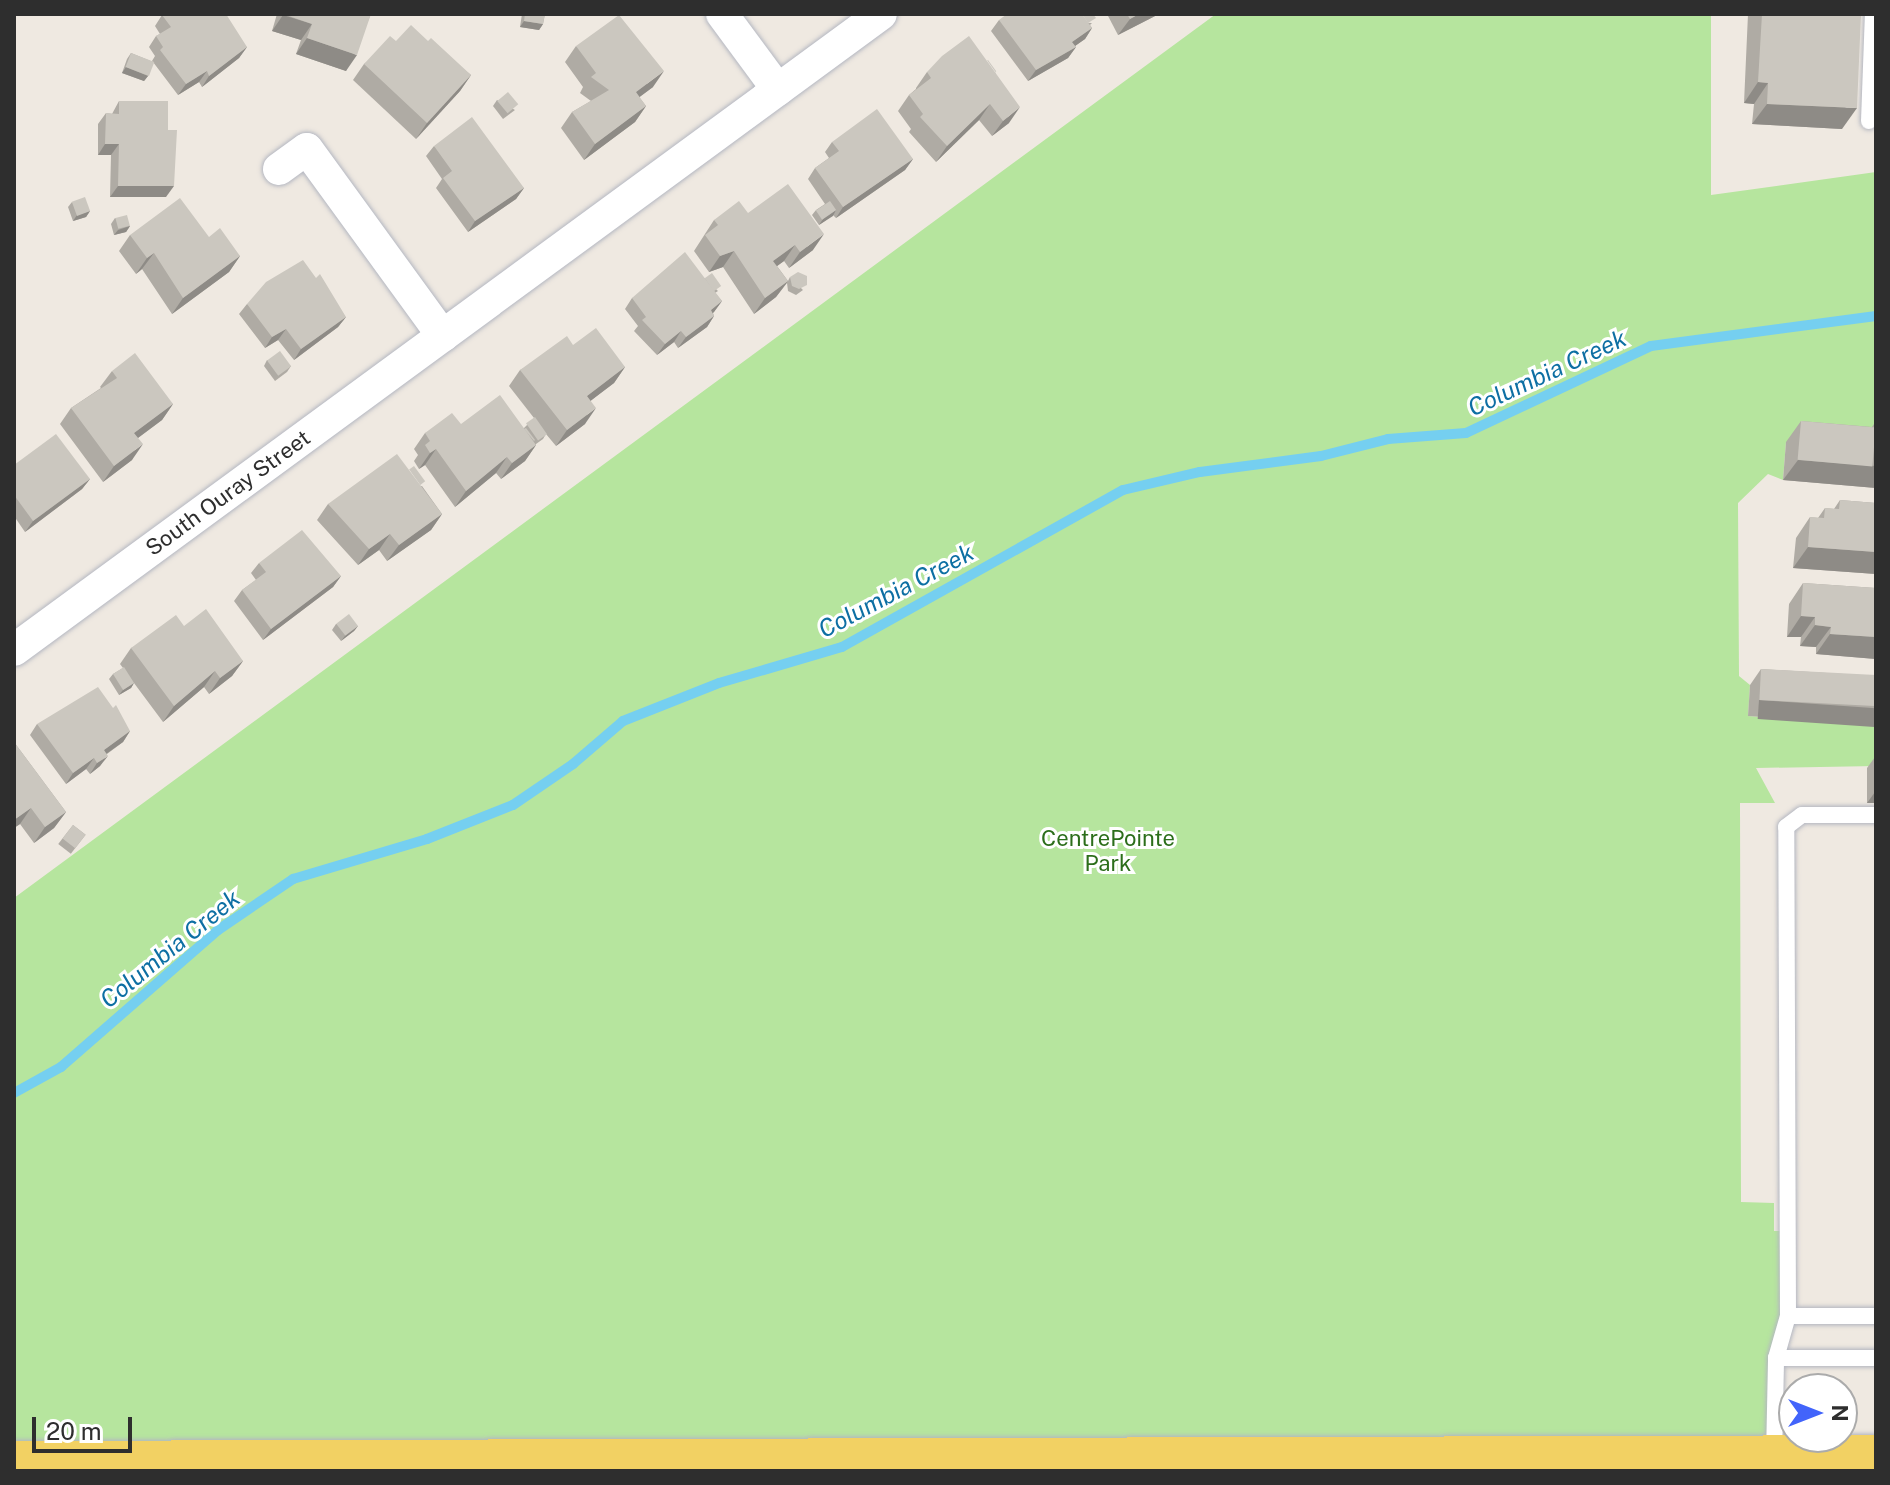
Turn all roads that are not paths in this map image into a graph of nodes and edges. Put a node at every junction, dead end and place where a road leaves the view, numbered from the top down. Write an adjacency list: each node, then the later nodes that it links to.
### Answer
1 (722, 14): 4 (street)
2 (881, 14): 4 (street, South Ouray Street)
3 (1873, 14): 5 (lane)
4 (778, 90): 7 (street, South Ouray Street)
5 (1869, 121)
6 (279, 169): 7 (street)
7 (443, 336): 8 (street, South Ouray Street)
8 (14, 650)
9 (1876, 815): 10 (lane)
10 (1788, 1316): 11 (lane); 12 (lane)
11 (1876, 1316)
12 (1776, 1358): 13 (lane); 15 (lane)
13 (1876, 1358)
14 (1876, 1457): 15 (main road)
15 (1797, 1462): 17 (main road)
16 (14, 1463): 17 (main road)
17 (963, 1466)

